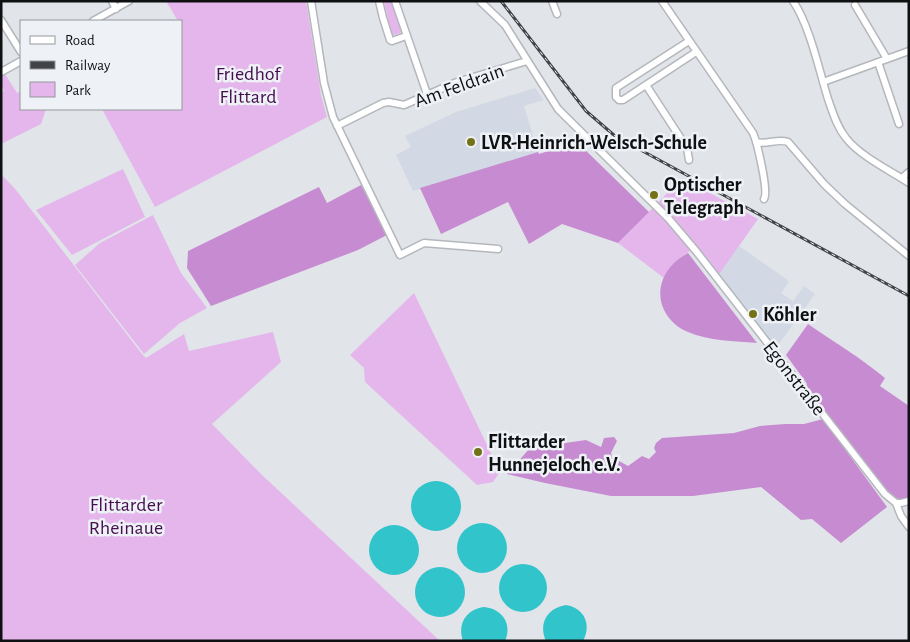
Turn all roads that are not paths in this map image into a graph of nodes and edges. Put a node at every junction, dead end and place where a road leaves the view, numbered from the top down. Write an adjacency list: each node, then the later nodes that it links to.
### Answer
1 (112, 1): 11 (street)
2 (129, 1): 11 (street)
3 (311, 1): 29 (street)
4 (379, 1): 15 (street)
5 (395, 1): 15 (street)
6 (480, 1): 21 (street, Egonstraße)
7 (552, 1): 12 (street)
8 (662, 1): 16 (street)
9 (793, 1): 25 (street)
10 (856, 5): 20 (street)
11 (116, 8): 14 (street)
12 (557, 14)
13 (1, 20): 17 (street)
14 (95, 20)
15 (406, 36): 27 (street)
16 (689, 41): 19 (street); 26 (street)
17 (20, 50)
18 (909, 51): 20 (street)
19 (696, 52): 26 (street); 30 (street)
20 (887, 59): 23 (street)
21 (527, 61): 27 (street, Am Feldrain); 39 (street, Egonstraße)
22 (20, 62): 24 (street)
23 (878, 62): 25 (street); 28 (street)
24 (1, 72)
25 (823, 82): 33 (street)
26 (646, 85): 31 (street)
27 (427, 94): 29 (street, Am Feldrain)
28 (899, 124)
29 (337, 126): 36 (street)
30 (756, 142): 35 (street); 37 (street)
31 (689, 160)
32 (909, 172): 33 (street)
33 (902, 178): 34 (street)
34 (909, 183)
35 (764, 199)
36 (498, 250)
37 (909, 256)
38 (909, 501): 39 (street)
39 (896, 503): 40 (street, Egonstraße)
40 (909, 527)

